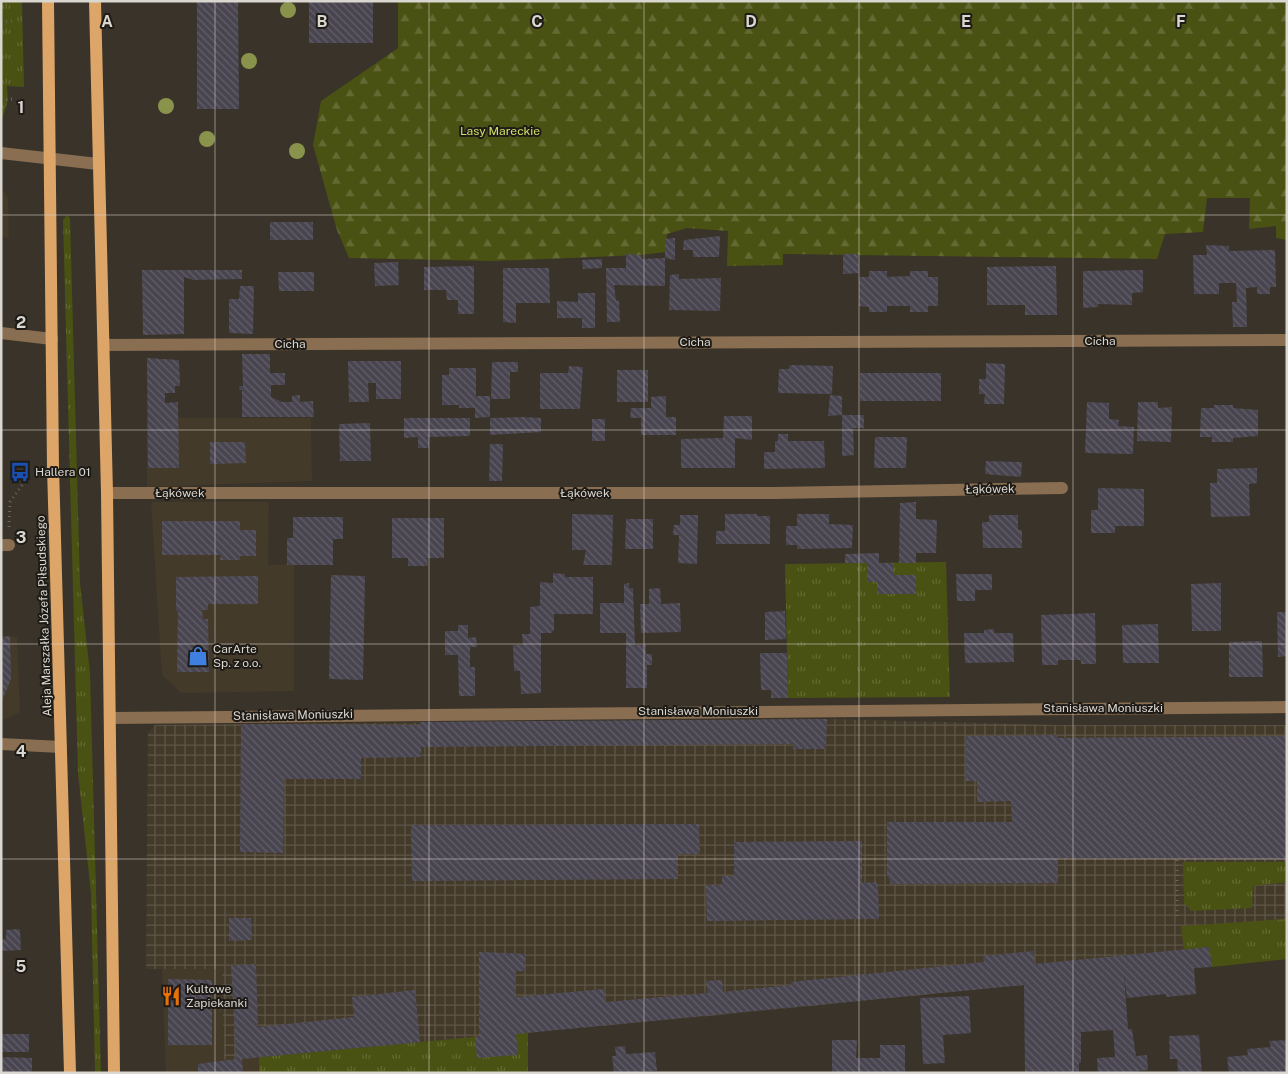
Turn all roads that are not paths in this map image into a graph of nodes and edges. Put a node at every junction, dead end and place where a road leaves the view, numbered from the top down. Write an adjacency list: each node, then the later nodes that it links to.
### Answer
1 (48, 1): 4 (main road, Aleja Marszałka Józefa Piłsudskiego)
2 (94, 1): 5 (main road)
3 (1, 153): 4 (street)
4 (50, 159): 5 (street); 7 (main road, Aleja Marszałka Józefa Piłsudskiego)
5 (98, 164): 9 (main road)
6 (1, 333): 7 (street)
7 (52, 339): 15 (main road, Aleja Marszałka Józefa Piłsudskiego)
8 (1287, 340): 9 (street, Cicha)
9 (104, 345): 11 (main road)
10 (1062, 488): 11 (street, Łąkówek)
11 (107, 493): 13 (main road)
12 (1287, 707): 13 (street, Stanisława Moniuszki)
13 (110, 718): 17 (main road)
14 (1, 744): 15 (street)
15 (61, 747): 16 (main road, Aleja Marszałka Józefa Piłsudskiego)
16 (70, 1073)
17 (114, 1073)

